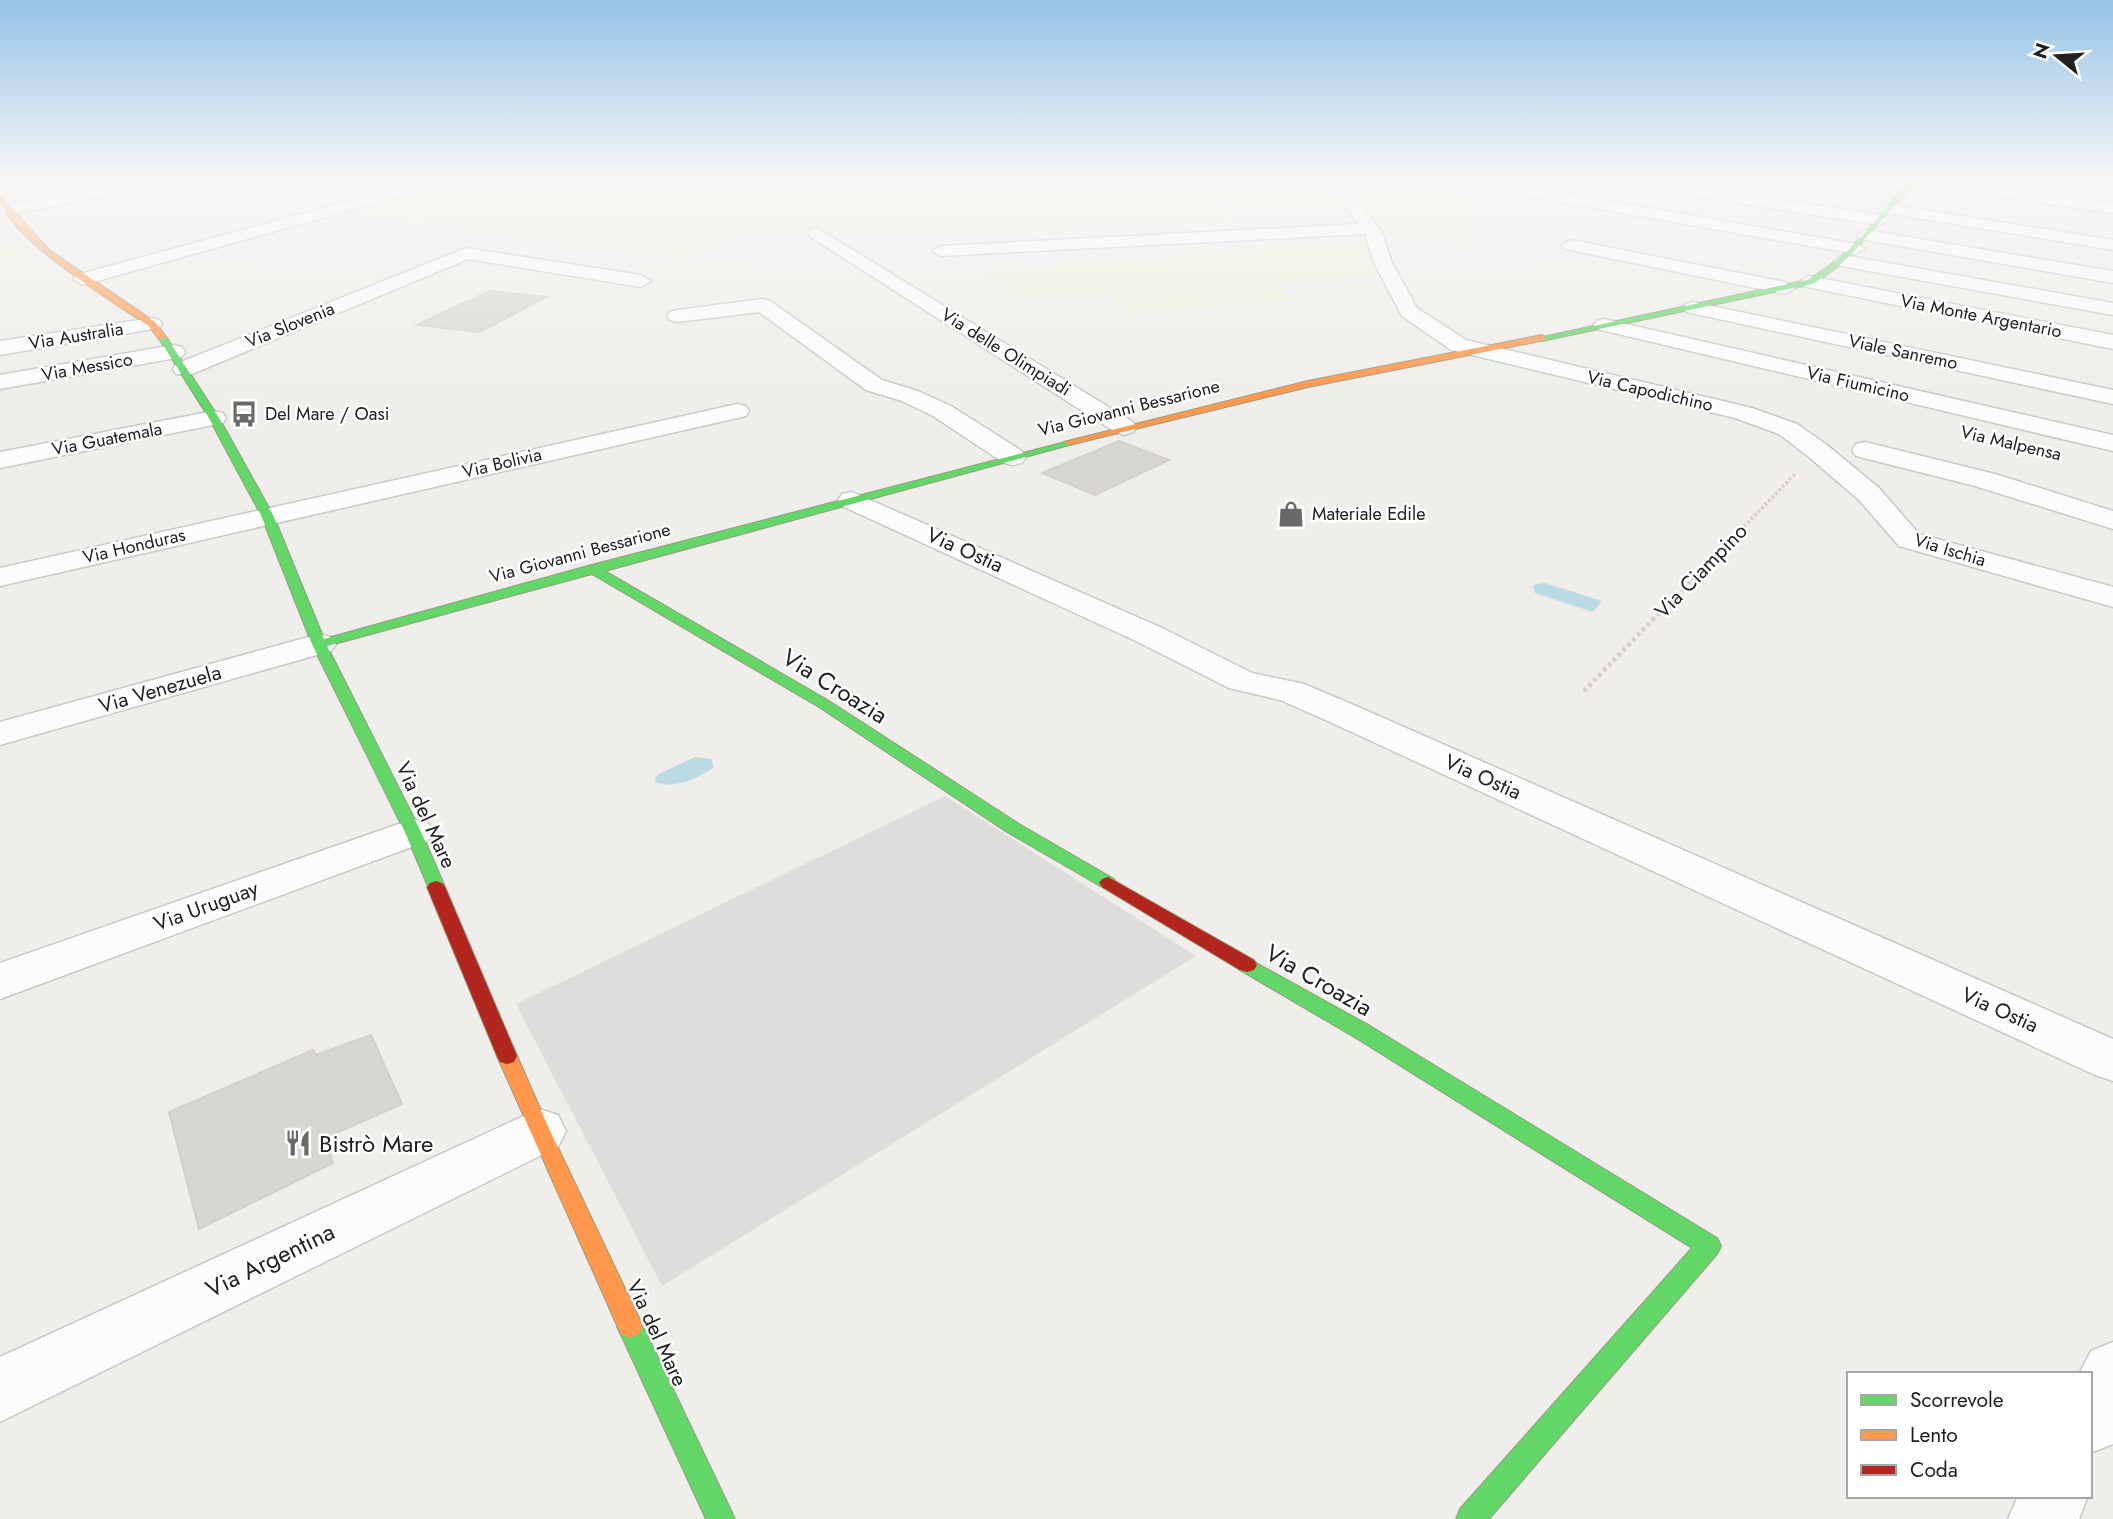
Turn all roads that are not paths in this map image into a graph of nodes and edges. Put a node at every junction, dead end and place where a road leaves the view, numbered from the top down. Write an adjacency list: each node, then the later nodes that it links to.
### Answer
1 (46, 252): 12 (street, Via del Mare)
2 (181, 252): 12 (street)
3 (847, 252): 30 (street, Via delle Olimpiadi)
4 (1379, 252): 23 (street, Via Capodichino)
5 (1605, 252): 15 (street)
6 (1849, 252): 14 (street, Via Giovanni Bessarione)
7 (1928, 252): 17 (street)
8 (1973, 252): 11 (street)
9 (2008, 252): 10 (street)
10 (2113, 266)
11 (2113, 277)
12 (83, 279): 19 (street, Via del Mare)
13 (641, 281): 24 (street, Via Slovenia)
14 (1809, 282): 15 (street, Via Giovanni Bessarione); 21 (street, Via Monte Argentario)
15 (1785, 288): 16 (street, Via Giovanni Bessarione)
16 (1693, 308): 20 (street, Via Giovanni Bessarione); 26 (street, Viale Sanremo)
17 (2113, 309)
18 (677, 316): 35 (street)
19 (152, 324): 22 (street, Via Australia); 24 (street, Via del Mare)
20 (1604, 325): 23 (street, Via Giovanni Bessarione); 32 (street, Via Fiumicino)
21 (2113, 342)
22 (0, 348)
23 (1474, 350): 30 (street, Via Giovanni Bessarione); 31 (street, Via Capodichino)
24 (179, 360): 25 (street, Via Messico); 28 (street, Via del Mare)
25 (0, 382)
26 (2113, 397)
27 (737, 411): 40 (street, Via Bolivia)
28 (214, 418): 36 (street, Via Guatemala); 40 (street, Via del Mare)
29 (1910, 419): 37 (street, Via Malpensa)
30 (1124, 427): 35 (street, Via Giovanni Bessarione)
31 (1788, 429): 33 (street); 34 (street, Via Capodichino)
32 (2113, 443)
33 (1866, 450): 34 (street); 39 (street)
34 (1818, 451): 43 (street, Via Ischia)
35 (1013, 457): 38 (street, Via Giovanni Bessarione)
36 (0, 460)
37 (2113, 467)
38 (852, 500): 41 (street, Via Giovanni Bessarione); 48 (street, Via Ostia)
39 (2109, 510)
40 (267, 515): 42 (street, Via Honduras); 44 (street, Via del Mare)
41 (592, 569): 44 (street, Via Giovanni Bessarione); 55 (street, Via Croazia)
42 (0, 577)
43 (2113, 597)
44 (319, 644): 45 (street, Via Venezuela); 46 (street, Via del Mare)
45 (0, 734)
46 (413, 832): 47 (street, Via Uruguay); 49 (street, Via del Mare)
47 (0, 981)
48 (2113, 1061)
49 (539, 1131): 51 (street, Via Argentina); 54 (street, Via del Mare)
50 (2113, 1373): 52 (street)
51 (0, 1390)
52 (2092, 1417)
53 (2053, 1498): 56 (street)
54 (722, 1519)
55 (1470, 1519)
56 (2043, 1519)

